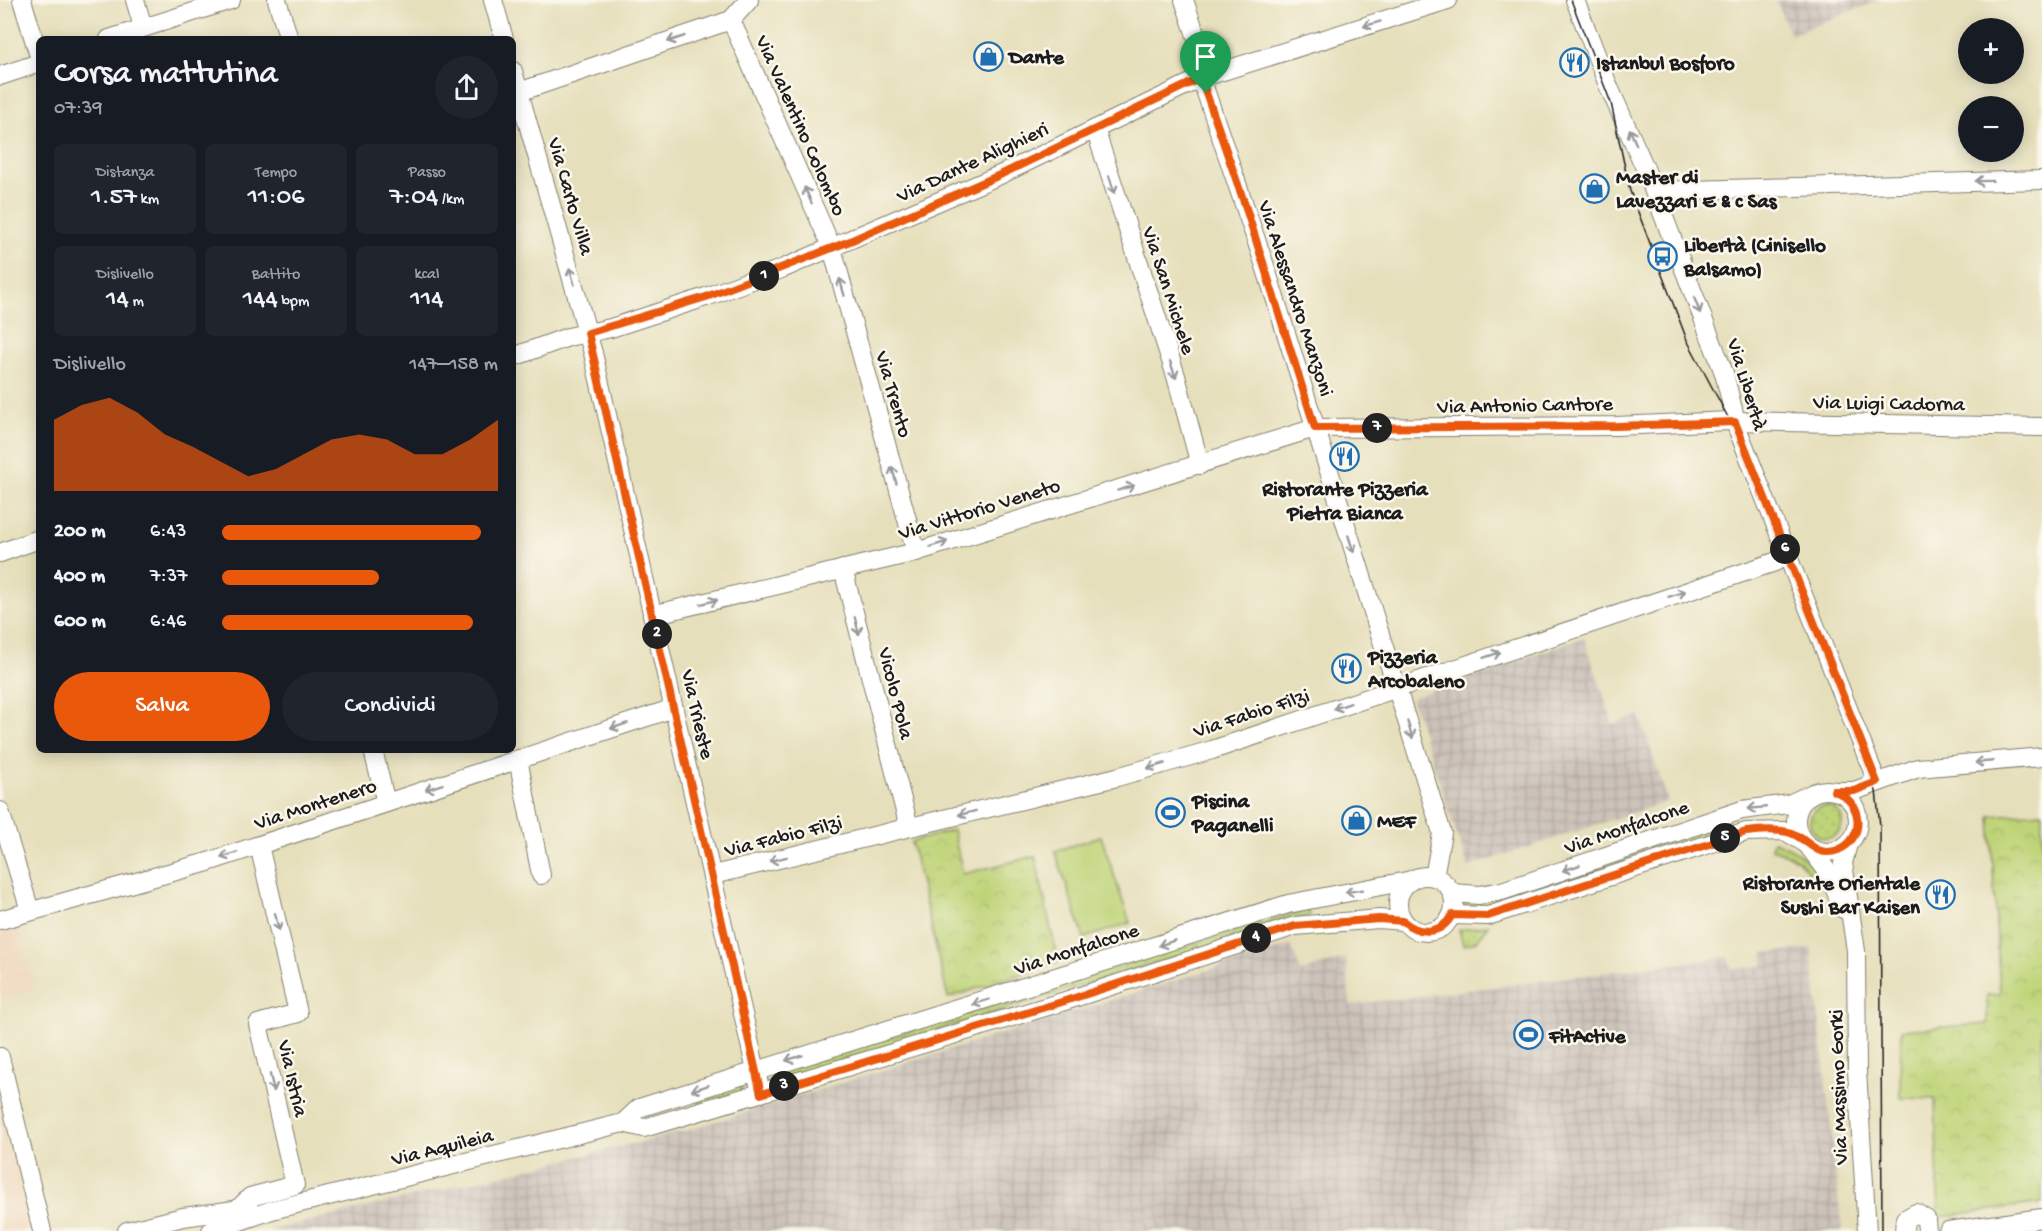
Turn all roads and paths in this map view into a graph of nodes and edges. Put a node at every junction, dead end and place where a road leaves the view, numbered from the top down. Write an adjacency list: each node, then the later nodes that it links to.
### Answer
1 (22, 0): 15 (street)
2 (135, 0): 11 (street)
3 (231, 0): 11 (street)
4 (277, 0): 13 (street)
5 (493, 0): 14 (street)
6 (749, 0): 10 (street)
7 (1184, 0): 18 (street, Via Alessandro Manzoni)
8 (1448, 0): 18 (street, Via Dante Alighieri, one-way to 18)
9 (1575, 0): 22 (street, Via Libertà, one-way to 9)
10 (731, 20): 19 (street, one-way to 19); 23 (street, Via Valentino Colombo, one-way to 10)
11 (143, 27): 12 (street)
12 (118, 36)
13 (288, 36)
14 (503, 36)
15 (36, 46)
16 (36, 64): 17 (street)
17 (0, 76)
18 (1201, 78): 20 (street, Via Dante Alighieri); 28 (street, Via Alessandro Manzoni)
19 (516, 93): 24 (street, Via Carlo Villa, one-way to 19)
20 (1095, 129): 23 (street, Via Dante Alighieri); 29 (street, Via San Michele, one-way to 29)
21 (2042, 180): 22 (street, one-way to 22)
22 (1655, 191): 26 (street, Via Libertà, one-way to 26)
23 (831, 248): 24 (street, Via Dante Alighieri); 32 (street, Via Trento, one-way to 23)
24 (588, 333): 25 (street, Via Dante Alighieri); 35 (street, Via Trieste)
25 (516, 356)
26 (1735, 422): 27 (street, Via Luigi Cadorna); 28 (street, Via Antonio Cantore); 31 (street, Via Libertà)
27 (2042, 427)
28 (1315, 428): 29 (street, Via Vittorio Veneto); 36 (street, Via Alessandro Manzoni, one-way to 36)
29 (1200, 465): 32 (street, Via Vittorio Veneto, one-way to 29)
30 (36, 540): 33 (street)
31 (1784, 547): 36 (street, Via Fabio Filzi, one-way to 31); 41 (street, Via Libertà)
32 (916, 552): 34 (street, Via Vittorio Veneto)
33 (0, 553)
34 (843, 569): 35 (street, Via Vittorio Veneto, one-way to 34); 46 (street, Vicolo Pola, one-way to 46)
35 (652, 615): 37 (street, Via Trieste)
36 (1397, 687): 46 (street, Via Fabio Filzi, one-way to 46); 52 (street, Via Alessandro Manzoni, one-way to 52)
37 (674, 708): 40 (street, Via Montenero, one-way to 40); 51 (street, Via Trieste)
38 (375, 753): 44 (street)
39 (2042, 757): 41 (street, one-way to 41)
40 (518, 759): 44 (street, Via Montenero, one-way to 44); 50 (street)
41 (1877, 782): 42 (street)
42 (1834, 791): 43 (street); 47 (street)
43 (1813, 794): 49 (street); 54 (street, Via Monfalcone, one-way to 54)
44 (386, 803): 48 (street, Via Montenero)
45 (0, 811): 55 (street)
46 (909, 827): 51 (street, Via Fabio Filzi, one-way to 51)
47 (1848, 844): 49 (street); 59 (street, Via Massimo Gorki)
48 (259, 845): 55 (street, Via Montenero, one-way to 55); 64 (street, Via Istria, one-way to 64)
49 (1807, 845): 56 (street, Via Monfalcone); 59 (street, Via Massimo Gorki)
50 (542, 875)
51 (713, 875): 61 (street, Via Trieste)
52 (1434, 877): 53 (street); 54 (street)
53 (1412, 880): 58 (street); 61 (street, Via Monfalcone, one-way to 61)
54 (1452, 893): 56 (street)
55 (30, 911): 57 (street, Via Montenero)
56 (1452, 915): 58 (street)
57 (0, 920)
58 (1403, 921): 62 (street)
59 (1855, 942): 70 (street, Via Massimo Gorki)
60 (0, 1057): 67 (street)
61 (755, 1070): 62 (street, Via Trieste); 63 (street, Via Aquileia, one-way to 63)
62 (761, 1094): 63 (street, Via Aquileia)
63 (623, 1123): 65 (street, Via Aquileia)
64 (239, 1208): 65 (street, Via Aquileia); 68 (street, Via Aquileia)
65 (272, 1210): 69 (street, Via Aquileia)
66 (2042, 1218): 73 (street)
67 (42, 1231)
68 (127, 1231)
69 (211, 1231)
70 (1867, 1231)
71 (1904, 1231): 72 (street)
72 (1927, 1231)
73 (1948, 1231)

